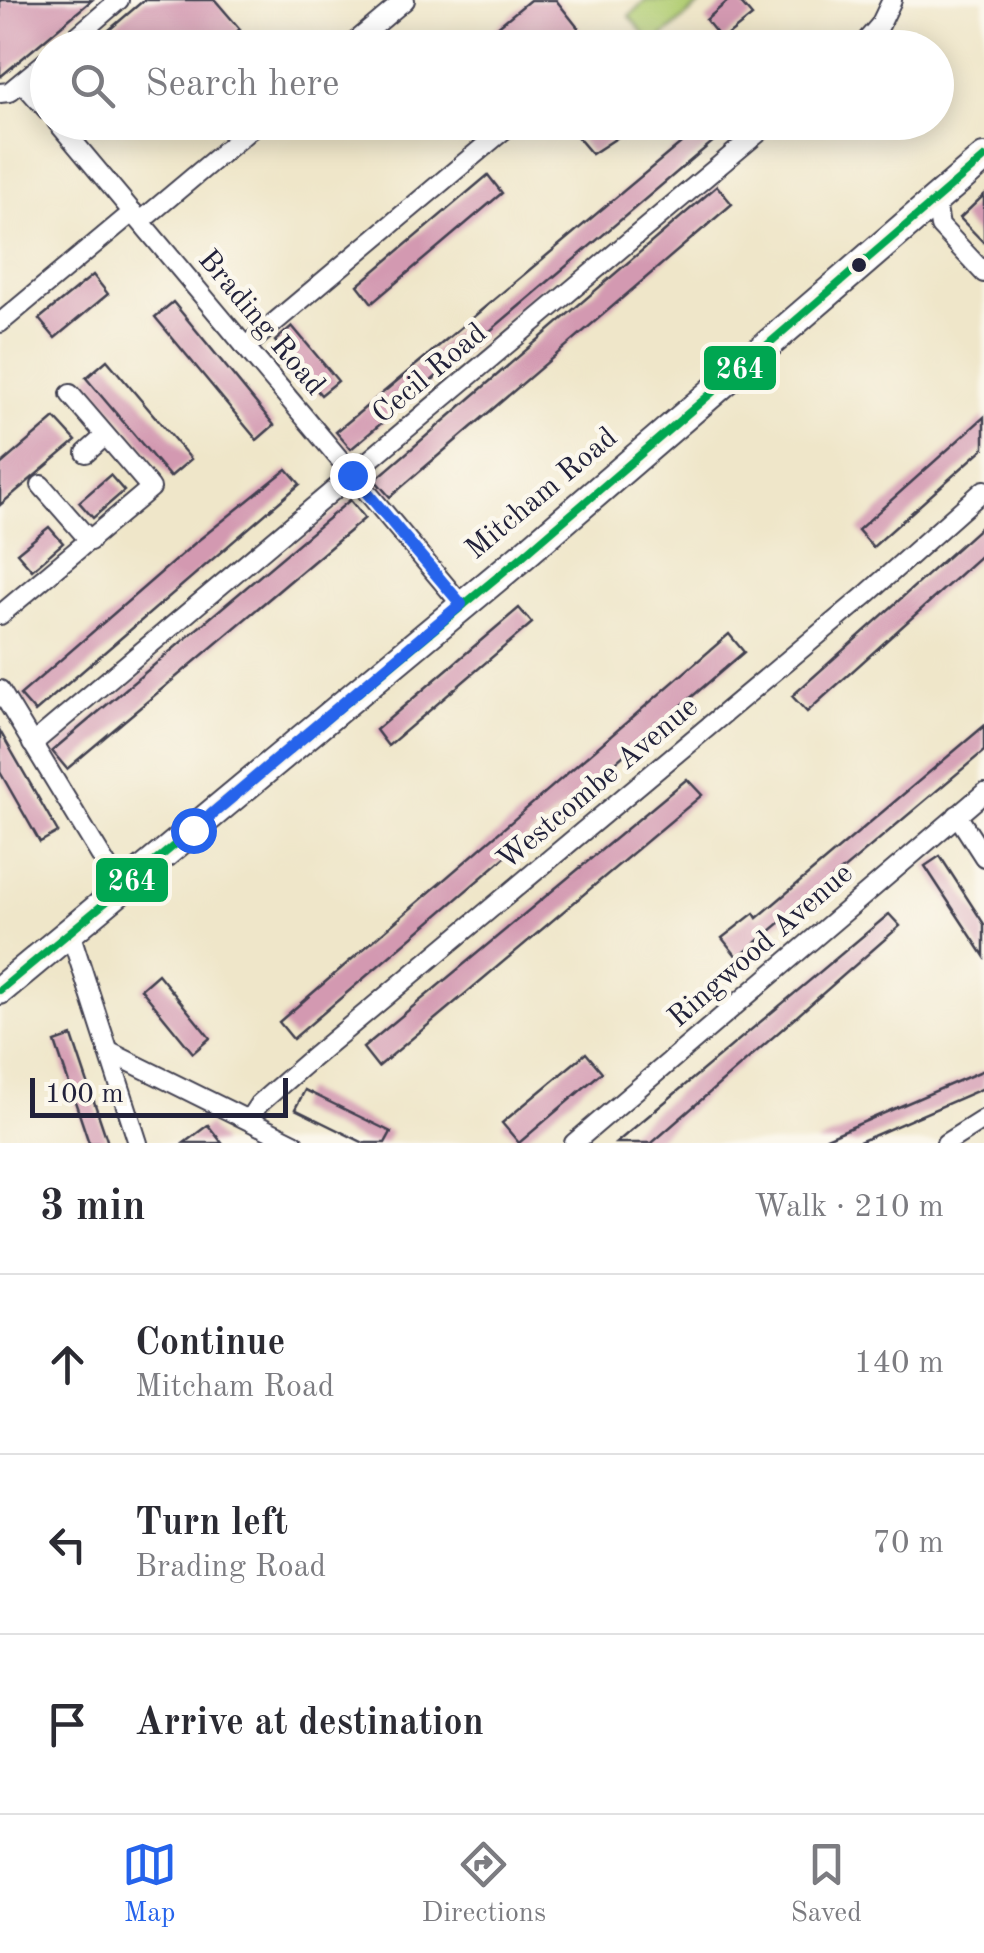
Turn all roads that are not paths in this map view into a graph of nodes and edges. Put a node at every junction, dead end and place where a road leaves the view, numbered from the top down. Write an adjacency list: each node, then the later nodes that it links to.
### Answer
1 (119, 0): 4 (street)
2 (404, 0): 5 (street)
3 (892, 0): 6 (street)
4 (84, 30)
5 (369, 30)
6 (876, 30)
7 (30, 75): 8 (street)
8 (22, 82): 9 (street); 10 (street)
9 (30, 91)
10 (0, 93)
11 (72, 140): 17 (street, Brading Road)
12 (236, 140): 17 (street)
13 (493, 140): 20 (street)
14 (750, 140): 24 (street, Cecil Road)
15 (984, 158): 16 (main road, Mitcham Road)
16 (935, 197): 18 (street); 28 (main road, Mitcham Road)
17 (137, 217): 19 (street); 20 (street, Brading Road)
18 (984, 273)
19 (0, 323)
20 (245, 347): 24 (street, Brading Road)
21 (70, 394): 22 (street)
22 (105, 436): 23 (street); 27 (street)
23 (86, 453)
24 (352, 475): 28 (street, Brading Road); 31 (street, Cecil Road)
25 (41, 485): 27 (street)
26 (984, 490): 39 (street, Westcombe Avenue)
27 (90, 541): 29 (street)
28 (461, 604): 35 (main road, Mitcham Road)
29 (0, 615)
30 (0, 690): 31 (street)
31 (32, 744): 35 (street)
32 (984, 793): 33 (street, Ringwood Avenue)
33 (956, 815): 34 (street); 43 (street, Ringwood Avenue)
34 (984, 857)
35 (121, 889): 36 (main road, Mitcham Road)
36 (70, 932): 37 (main road, Mitcham Road); 38 (street)
37 (0, 990)
38 (108, 1051): 39 (street); 41 (street)
39 (249, 1119): 42 (street)
40 (984, 1120): 44 (street)
41 (138, 1143)
42 (294, 1143)
43 (574, 1143)
44 (946, 1143)

